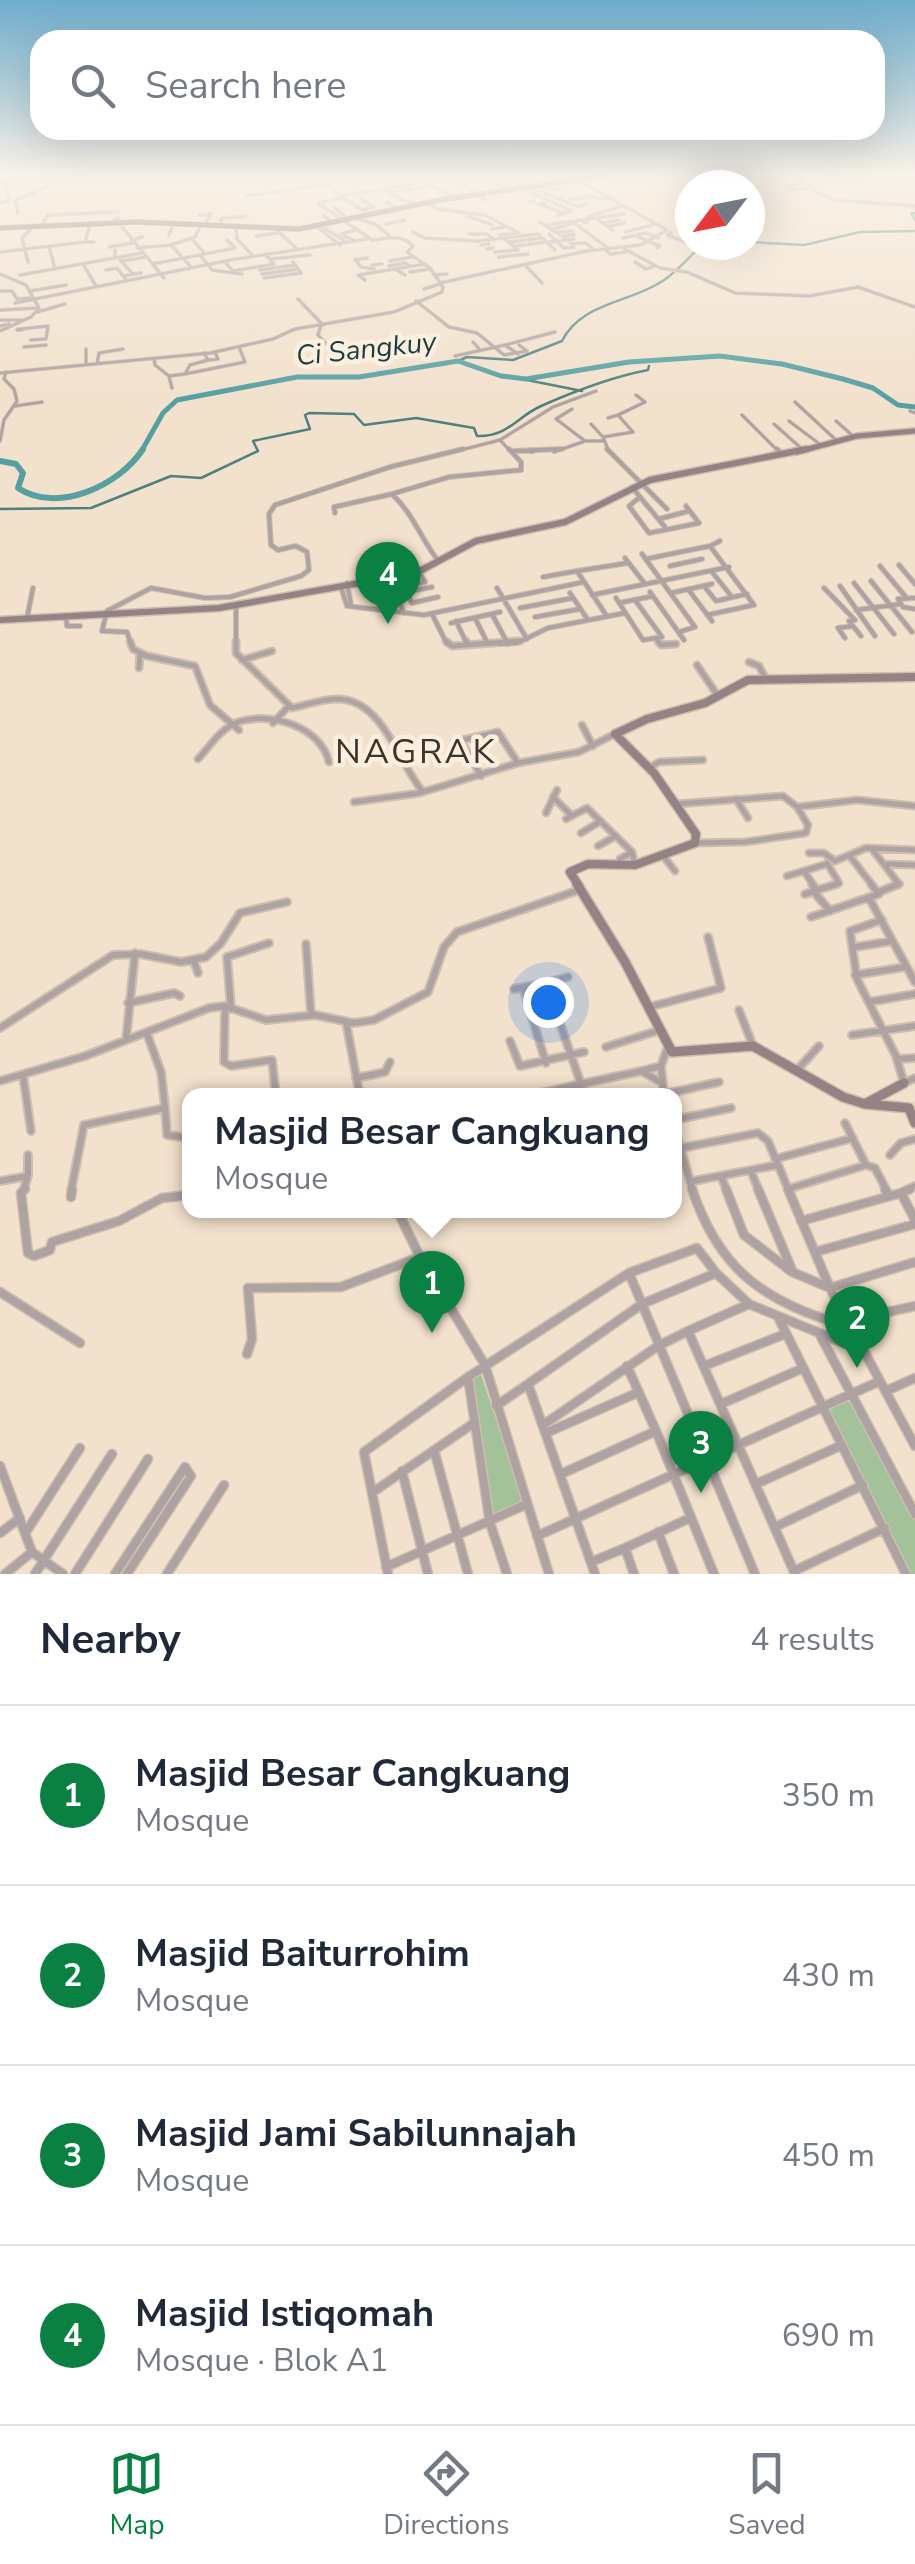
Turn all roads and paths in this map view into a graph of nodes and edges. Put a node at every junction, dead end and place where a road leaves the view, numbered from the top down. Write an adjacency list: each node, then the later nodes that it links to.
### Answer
1 (25, 249): 44 (street)
2 (49, 249): 58 (street)
3 (64, 249): 22 (street)
4 (139, 249): 28 (street)
5 (174, 249): 35 (street)
6 (199, 249): 24 (street)
7 (227, 249): 24 (street)
8 (246, 249): 29 (street)
9 (289, 249): 25 (street)
10 (410, 249): 32 (street)
11 (493, 249): 31 (street)
12 (505, 249): 31 (street)
13 (518, 249): 31 (street)
14 (554, 249): 33 (street)
15 (602, 249): 19 (street)
16 (609, 249): 21 (street)
17 (627, 249): 20 (street)
18 (115, 250): 47 (street)
19 (594, 250): 33 (street)
20 (631, 251): 21 (street); 34 (street)
21 (616, 253): 37 (street)
22 (64, 254)
23 (94, 254): 46 (street)
24 (202, 254): 35 (street); 49 (street)
25 (265, 254): 29 (street); 38 (street)
26 (528, 254): 31 (street)
27 (310, 255): 30 (street)
28 (146, 256): 47 (street); 47 (street); 48 (street)
29 (253, 256): 39 (street)
30 (298, 256): 41 (street); 53 (street)
31 (512, 256)
32 (416, 257): 42 (street); 52 (street)
33 (564, 257): 54 (street)
34 (642, 257): 40 (street); 43 (street)
35 (183, 258): 48 (street); 57 (street)
36 (366, 258): 56 (street)
37 (604, 258)
38 (270, 259): 41 (street); 50 (street)
39 (223, 260): 49 (street); 64 (street)
40 (648, 260): 55 (street); 55 (street)
41 (285, 261): 50 (street); 53 (street)
42 (390, 261)
43 (626, 261)
44 (28, 262)
45 (81, 262): 46 (street); 58 (street); 80 (street)
46 (96, 262): 47 (street); 47 (street)
47 (116, 263): 66 (street); 71 (street)
48 (153, 264): 72 (street)
49 (207, 264): 57 (street); 67 (street)
50 (274, 264): 64 (street)
51 (382, 264): 56 (street)
52 (426, 264): 60 (street); 62 (street)
53 (295, 265): 64 (street); 64 (street)
54 (526, 266): 77 (street); 79 (street)
55 (656, 266): 90 (street)
56 (373, 267): 61 (street); 62 (street)
57 (192, 268): 72 (street)
58 (54, 269): 69 (street)
59 (395, 269): 62 (street); 62 (street); 74 (street)
60 (430, 269): 62 (street); 70 (street)
61 (356, 271)
62 (408, 271)
63 (140, 272): 66 (street)
64 (262, 273)
65 (0, 274): 73 (street)
66 (133, 274): 71 (street)
67 (242, 274)
68 (448, 274): 70 (street)
69 (20, 275)
70 (434, 275): 79 (street)
71 (123, 276): 75 (street)
72 (163, 276): 75 (street)
73 (14, 280): 76 (street); 82 (street)
74 (366, 280)
75 (128, 282): 80 (street)
76 (0, 283)
77 (542, 283)
78 (66, 284): 82 (street)
79 (440, 284): 81 (street); 87 (street)
80 (96, 286): 85 (street)
81 (424, 289)
82 (29, 290): 84 (street); 85 (street)
83 (0, 291): 84 (street)
84 (12, 291): 85 (street)
85 (34, 299): 88 (street); 92 (street)
86 (298, 300): 95 (street)
87 (416, 301): 95 (street); 107 (street)
88 (15, 303)
89 (66, 304): 92 (street)
90 (915, 308)
91 (0, 310): 92 (street)
92 (38, 310): 93 (street)
93 (26, 320): 94 (street); 96 (street)
94 (0, 325): 96 (street)
95 (322, 326): 105 (street); 116 (street)
96 (16, 328): 97 (street)
97 (33, 328): 104 (street); 104 (street)
98 (556, 332): 100 (street)
99 (473, 342): 108 (street)
100 (505, 344): 107 (street); 112 (street)
101 (17, 345): 104 (street)
102 (46, 345): 104 (street)
103 (519, 345): 112 (street)
104 (27, 346)
105 (240, 347): 109 (street); 122 (street)
106 (86, 348): 119 (street)
107 (493, 348): 108 (street); 112 (street)
108 (480, 350): 113 (street)
109 (215, 352): 110 (street); 115 (street)
110 (204, 353): 111 (street); 115 (street)
111 (192, 354): 114 (street); 118 (street)
112 (518, 354)
113 (455, 356)
114 (154, 358): 117 (street); 126 (street)
115 (208, 360): 118 (street)
116 (368, 360)
117 (117, 362): 120 (street); 120 (street)
118 (195, 363): 122 (street); 124 (street)
119 (86, 364): 120 (street); 121 (street)
120 (97, 364)
121 (78, 366): 123 (street); 125 (street)
122 (203, 371): 124 (street)
123 (3, 372): 132 (street)
124 (186, 374): 126 (street)
125 (78, 375)
126 (168, 376): 127 (street)
127 (172, 388)
128 (596, 390): 146 (street)
129 (636, 394): 134 (street)
130 (42, 402): 132 (street)
131 (795, 402): 147 (street)
132 (16, 406): 148 (street)
133 (572, 410): 149 (street)
134 (618, 415): 136 (street); 145 (street)
135 (742, 415): 153 (street)
136 (608, 418)
137 (836, 420): 143 (street)
138 (789, 421): 142 (street)
139 (592, 424): 145 (street)
140 (774, 424): 144 (street)
141 (915, 431): 143 (street)
142 (805, 434): 144 (street); 150 (street)
143 (853, 436): 147 (street)
144 (787, 437): 151 (street)
145 (602, 439): 149 (street); 154 (street)
146 (500, 440): 152 (street); 185 (street)
147 (836, 440): 150 (street)
148 (0, 441)
149 (586, 441): 152 (street)
150 (821, 445): 151 (street)
151 (805, 450): 153 (street)
152 (513, 452): 155 (street)
153 (784, 456): 154 (street)
154 (636, 485): 156 (street); 157 (street); 165 (street)
155 (392, 494): 158 (street); 165 (street)
156 (640, 497): 159 (street); 160 (street)
157 (666, 509)
158 (335, 513)
159 (658, 519): 160 (street); 160 (street)
160 (665, 529)
161 (720, 540): 162 (street)
162 (710, 546): 163 (street); 168 (street)
163 (693, 550): 164 (street); 164 (street)
164 (662, 556): 173 (street)
165 (439, 562): 170 (street)
166 (899, 565): 180 (street)
167 (880, 566): 196 (street)
168 (729, 567): 169 (street); 194 (street)
169 (711, 571): 173 (street); 198 (street)
170 (419, 572): 177 (street); 193 (street)
171 (577, 572): 172 (street); 175 (street); 178 (street)
172 (543, 577)
173 (662, 581): 178 (street); 192 (street)
174 (871, 581): 205 (street)
175 (584, 582): 195 (street); 200 (street)
176 (854, 583): 210 (street)
177 (344, 584): 199 (street); 211 (street)
178 (644, 584): 195 (street)
179 (712, 584): 181 (street)
180 (915, 584)
181 (704, 586): 188 (street); 198 (street)
182 (840, 586): 212 (street)
183 (432, 587): 189 (street)
184 (33, 588): 224 (street)
185 (272, 588): 199 (street); 221 (street)
186 (497, 588): 200 (street)
187 (824, 588): 214 (street)
188 (688, 589): 192 (street); 220 (street)
189 (414, 590): 190 (street); 203 (street)
190 (406, 592): 193 (street); 203 (street)
191 (374, 593): 211 (street)
192 (670, 593): 233 (street)
193 (395, 594): 215 (street)
194 (747, 594): 198 (street); 220 (street)
195 (592, 595): 222 (street)
196 (905, 596): 201 (street); 204 (street)
197 (438, 597): 203 (street)
198 (732, 597)
199 (276, 598): 206 (street)
200 (503, 598): 217 (street); 240 (street)
201 (915, 598)
202 (635, 600): 219 (street); 233 (street); 238 (street)
203 (419, 601)
204 (900, 604): 205 (street); 213 (street)
205 (890, 605): 210 (street); 234 (street)
206 (236, 606): 221 (street); 248 (street)
207 (529, 606): 208 (street); 209 (street); 226 (street)
208 (520, 608)
209 (580, 608): 226 (street); 228 (street)
210 (873, 608): 212 (street); 235 (street)
211 (382, 610): 215 (street)
212 (856, 610): 214 (street); 237 (street)
213 (915, 610)
214 (848, 611): 231 (street)
215 (404, 612): 217 (street)
216 (500, 612): 218 (street)
217 (432, 613): 245 (street)
218 (492, 614): 225 (street); 243 (street)
219 (625, 614): 222 (street); 238 (street)
220 (707, 615): 229 (street)
221 (106, 616): 223 (street); 247 (street)
222 (606, 616): 228 (street)
223 (66, 617): 224 (street); 230 (street)
224 (28, 618): 227 (street)
225 (474, 618): 242 (street); 245 (street)
226 (535, 618): 232 (street)
227 (0, 620)
228 (588, 620): 232 (street)
229 (712, 621)
230 (80, 626)
231 (853, 626): 236 (street); 239 (street)
232 (543, 631): 240 (street)
233 (679, 632): 241 (street)
234 (912, 632)
235 (894, 634)
236 (861, 636)
237 (875, 636)
238 (660, 638): 244 (street)
239 (845, 638)
240 (526, 639): 243 (street)
241 (684, 640)
242 (488, 644): 243 (street); 245 (street)
243 (508, 644)
244 (676, 644)
245 (468, 645)
246 (272, 651): 248 (street)
247 (140, 652): 251 (street); 258 (street)
248 (242, 660): 255 (street)
249 (749, 662): 253 (street)
250 (697, 665): 254 (street)
251 (139, 668)
252 (915, 677): 253 (street)
253 (766, 678): 254 (street)
254 (718, 696): 260 (street)
255 (288, 706): 256 (street); 268 (street)
256 (273, 723): 258 (street); 264 (street)
257 (582, 724): 261 (street)
258 (232, 725): 259 (street); 262 (street)
259 (239, 730)
260 (615, 734): 261 (street); 266 (street)
261 (593, 746): 265 (street)
262 (198, 759)
263 (702, 760): 266 (street)
264 (329, 762)
265 (518, 763): 267 (street); 267 (street)
266 (649, 768): 271 (street)
267 (482, 776): 268 (street)
268 (423, 792): 270 (street)
269 (736, 799): 271 (street); 273 (street); 275 (street)
270 (354, 802)
271 (673, 804): 279 (street)
272 (915, 806): 273 (street)
273 (797, 807): 279 (street)
274 (546, 813): 276 (street)
275 (748, 818)
276 (601, 821): 277 (street); 278 (street)
277 (581, 833)
278 (616, 836): 280 (street); 283 (street)
279 (696, 844): 286 (street)
280 (598, 846)
281 (870, 848): 282 (street); 285 (street); 289 (street)
282 (915, 850)
283 (632, 852): 287 (street); 290 (street)
284 (808, 853): 288 (street)
285 (848, 855): 288 (street); 297 (street)
286 (664, 856): 290 (street); 292 (street)
287 (620, 859)
288 (831, 862): 293 (street); 296 (street)
289 (884, 864): 291 (street); 297 (street)
290 (635, 865): 295 (street)
291 (915, 865)
292 (675, 871)
293 (804, 871): 294 (street); 296 (street)
294 (787, 876)
295 (579, 890): 322 (street); 325 (street)
296 (816, 891): 298 (street); 301 (street)
297 (879, 892): 299 (street)
298 (805, 894)
299 (869, 898): 301 (street); 303 (street)
300 (287, 902): 310 (street)
301 (830, 911): 302 (street)
302 (811, 918)
303 (882, 920): 305 (street); 308 (street)
304 (708, 937): 322 (street)
305 (892, 941): 308 (street); 311 (street)
306 (269, 943): 321 (street)
307 (306, 944): 324 (street)
308 (856, 947): 313 (street)
309 (134, 953): 310 (street); 320 (street); 327 (street)
310 (194, 961): 312 (street)
311 (905, 967): 313 (street); 315 (street)
312 (198, 973)
313 (855, 975): 319 (street)
314 (568, 977): 316 (street)
315 (915, 982)
316 (546, 983): 339 (street); 343 (street)
317 (915, 994): 319 (street)
318 (180, 996): 320 (street)
319 (868, 1002): 329 (street)
320 (128, 1003): 332 (street)
321 (228, 1008): 324 (street); 330 (street); 355 (street)
322 (649, 1008): 328 (street)
323 (739, 1010): 335 (street)
324 (311, 1015): 325 (street)
325 (346, 1022): 348 (street)
326 (915, 1026): 329 (street)
327 (0, 1028)
328 (660, 1030): 334 (street); 337 (street)
329 (882, 1031): 331 (street); 341 (street)
330 (146, 1034): 332 (street); 362 (street)
331 (852, 1036)
332 (126, 1041): 347 (street)
333 (510, 1041): 343 (street)
334 (606, 1046)
335 (753, 1046): 337 (street); 345 (street)
336 (819, 1046): 345 (street)
337 (667, 1049): 344 (street)
338 (584, 1052): 339 (street)
339 (571, 1056): 343 (street); 354 (street)
340 (915, 1058): 341 (street)
341 (898, 1060): 353 (street)
342 (390, 1062): 348 (street)
343 (546, 1062)
344 (661, 1066): 346 (street); 351 (street)
345 (797, 1070): 361 (street)
346 (641, 1071): 351 (street); 354 (street)
347 (23, 1075): 350 (street); 367 (street)
348 (356, 1078): 356 (street)
349 (915, 1078): 353 (street)
350 (0, 1081)
351 (660, 1082): 359 (street)
352 (720, 1082): 360 (street)
353 (904, 1083): 361 (street)
354 (581, 1084): 357 (street); 358 (street)
355 (275, 1088)
356 (358, 1088)
357 (563, 1088)
358 (583, 1088)
359 (661, 1088)
360 (682, 1091)
361 (866, 1104): 365 (street)
362 (165, 1108): 368 (street); 387 (street)
363 (731, 1108): 364 (street)
364 (682, 1122)
365 (915, 1122)
366 (845, 1124): 369 (street)
367 (31, 1131)
368 (182, 1137)
369 (852, 1138): 375 (street); 376 (street)
370 (915, 1139): 374 (street)
371 (682, 1148): 375 (street)
372 (682, 1151): 381 (street)
373 (28, 1155): 378 (street)
374 (890, 1155)
375 (776, 1162): 377 (street); 383 (street)
376 (866, 1165): 383 (street); 386 (street)
377 (751, 1171): 379 (street); 394 (street)
378 (28, 1176): 380 (street); 385 (street)
379 (721, 1176): 381 (street); 394 (street)
380 (0, 1181)
381 (693, 1181): 403 (street)
382 (915, 1186): 384 (street)
383 (788, 1188): 389 (street)
384 (900, 1192): 386 (street); 390 (street)
385 (182, 1196)
386 (889, 1196): 389 (street)
387 (71, 1198)
388 (402, 1218): 392 (street)
389 (801, 1220): 391 (street)
390 (915, 1222): 391 (street)
391 (815, 1252): 397 (street)
392 (420, 1257): 410 (street); 411 (street)
393 (915, 1262): 397 (street)
394 (792, 1272): 397 (street)
395 (629, 1273): 396 (street); 399 (street); 411 (street)
396 (716, 1273): 399 (street); 400 (street)
397 (830, 1288): 403 (street)
398 (0, 1292): 407 (street)
399 (642, 1304): 408 (street); 418 (street)
400 (749, 1304): 402 (street); 404 (street)
401 (915, 1306): 403 (street)
402 (779, 1319): 405 (street); 406 (street)
403 (851, 1328): 409 (street)
404 (688, 1331): 408 (street); 413 (street)
405 (819, 1333): 409 (street); 421 (street)
406 (785, 1334): 413 (street); 414 (street)
407 (80, 1343)
408 (658, 1346): 412 (street); 436 (street)
409 (862, 1350): 417 (street)
410 (248, 1354)
411 (485, 1365): 415 (street); 423 (street)
412 (627, 1366): 419 (street); 426 (street)
413 (704, 1366): 422 (street)
414 (802, 1368): 422 (street); 424 (street)
415 (468, 1377): 425 (street); 445 (street)
416 (915, 1378): 420 (street)
417 (880, 1382): 420 (street); 421 (street)
418 (528, 1384): 423 (street); 426 (street)
419 (639, 1392): 426 (street); 428 (street)
420 (886, 1392): 427 (street)
421 (852, 1394): 424 (street); 447 (street)
422 (721, 1404): 430 (street)
423 (496, 1406): 446 (street)
424 (823, 1407): 429 (street); 430 (street)
425 (474, 1424): 433 (street); 451 (street)
426 (544, 1429): 439 (street)
427 (911, 1429): 431 (street)
428 (656, 1431): 439 (street); 440 (street)
429 (842, 1444): 441 (street); 442 (street)
430 (741, 1446): 436 (street); 441 (street)
431 (915, 1446)
432 (80, 1448): 454 (street)
433 (434, 1450): 438 (street); 457 (street)
434 (112, 1454): 462 (street)
435 (148, 1459): 469 (street)
436 (708, 1460): 440 (street); 481 (street)
437 (0, 1466): 444 (street)
438 (402, 1470): 445 (street); 460 (street)
439 (561, 1474): 450 (street)
440 (674, 1475): 448 (street); 450 (street)
441 (756, 1484): 452 (street)
442 (862, 1485): 452 (street); 453 (street)
443 (224, 1486): 472 (street)
444 (4, 1489): 449 (street)
445 (372, 1492): 464 (street)
446 (527, 1504): 451 (street); 458 (street)
447 (915, 1514)
448 (691, 1517): 455 (street); 480 (street)
449 (20, 1518): 454 (street); 456 (street)
450 (577, 1520): 458 (street); 463 (street)
451 (490, 1523): 457 (street); 475 (street)
452 (775, 1527): 465 (street)
453 (885, 1528): 465 (street); 482 (street)
454 (26, 1532): 461 (street)
455 (658, 1532): 459 (street); 479 (street)
456 (0, 1533)
457 (456, 1535): 460 (street); 474 (street)
458 (537, 1536): 476 (street)
459 (625, 1548): 463 (street); 478 (street)
460 (422, 1551): 464 (street); 473 (street)
461 (32, 1552): 462 (street); 466 (street)
462 (45, 1559): 467 (street); 468 (street)
463 (591, 1562): 477 (street)
464 (387, 1570)
465 (795, 1573)
466 (5, 1574)
467 (35, 1574)
468 (63, 1574)
469 (75, 1574)
470 (115, 1574): 471 (street)
471 (127, 1574)
472 (167, 1574)
473 (428, 1574)
474 (468, 1574)
475 (507, 1574)
476 (549, 1574)
477 (595, 1574)
478 (634, 1574)
479 (674, 1574)
480 (714, 1574)
481 (755, 1574)
482 (906, 1574)

